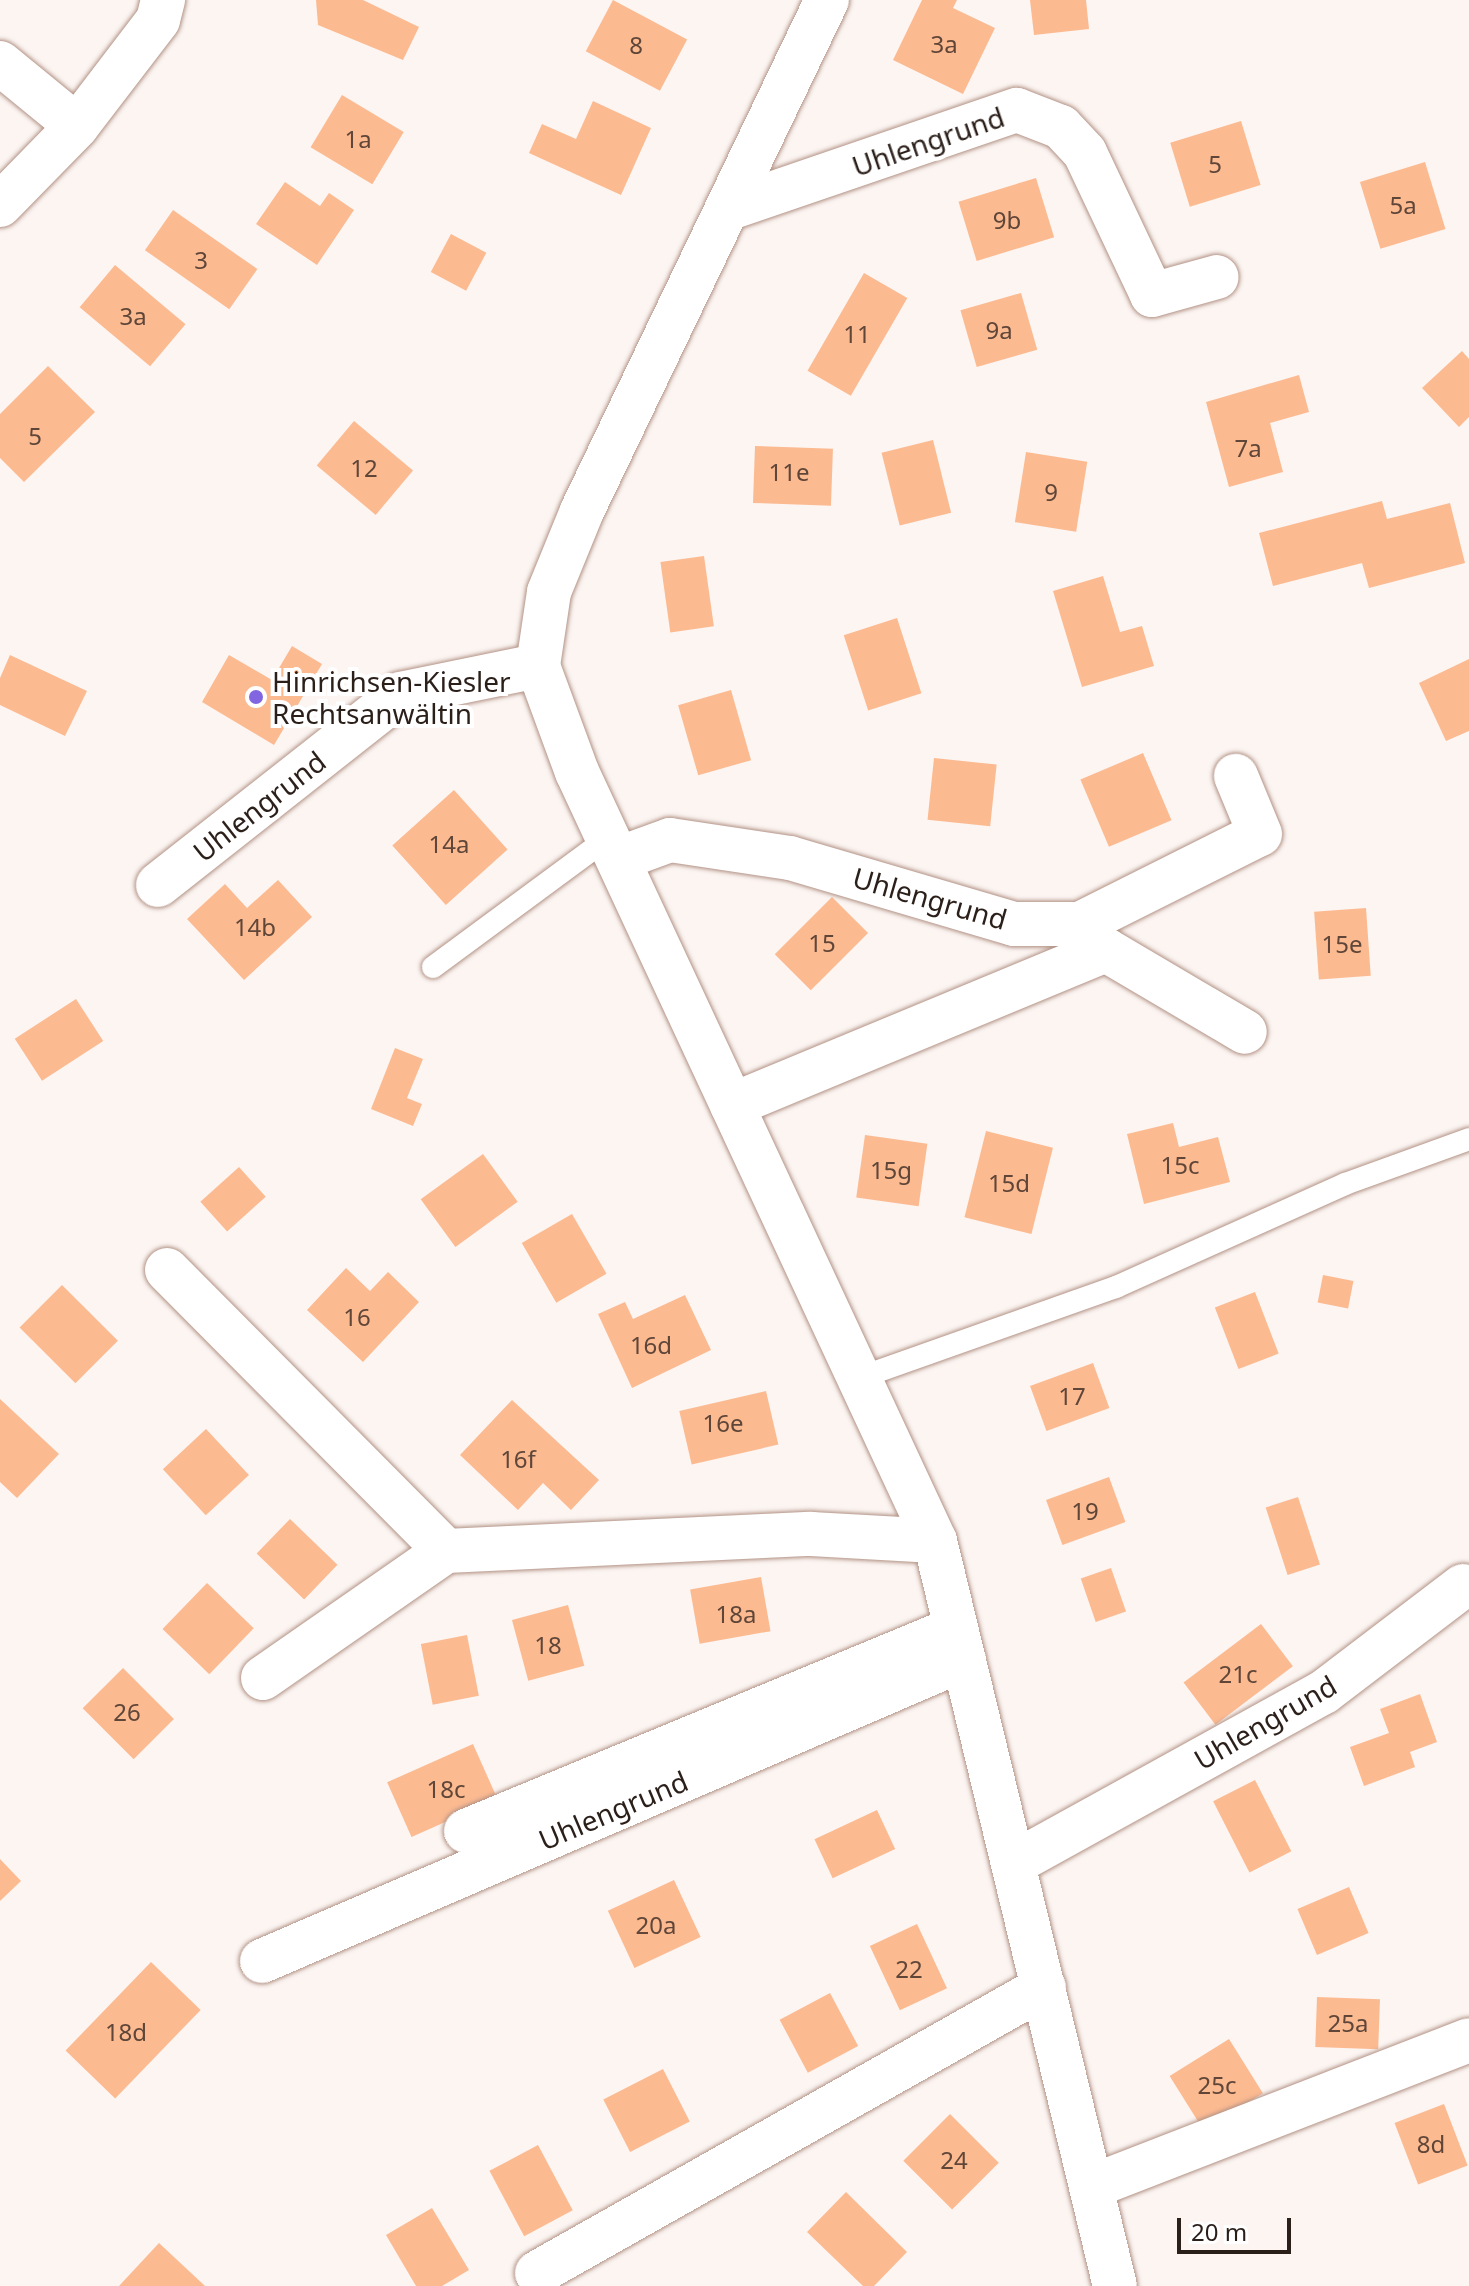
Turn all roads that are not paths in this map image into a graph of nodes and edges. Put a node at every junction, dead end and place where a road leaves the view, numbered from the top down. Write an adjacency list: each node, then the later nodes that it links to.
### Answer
1 (163, 0): 4 (street)
2 (827, 0): 6 (street)
3 (0, 63): 4 (street)
4 (77, 126): 5 (street)
5 (0, 205)
6 (730, 208): 7 (street, Uhlengrund); 8 (street)
7 (1217, 277)
8 (538, 666): 10 (street); 11 (street, Uhlengrund)
9 (1236, 776): 10 (street, Uhlengrund)
10 (613, 848): 12 (lane); 14 (street)
11 (158, 885)
12 (433, 967)
13 (1245, 1032): 14 (street)
14 (732, 1105): 17 (street)
15 (1469, 1139): 17 (lane)
16 (167, 1270): 19 (street)
17 (859, 1378): 18 (street)
18 (935, 1541): 19 (street); 21 (street)
19 (446, 1551): 22 (street)
20 (1463, 1586): 24 (street, Uhlengrund)
21 (960, 1643): 23 (street, Uhlengrund); 24 (street); 25 (street, Uhlengrund)
22 (263, 1678)
23 (466, 1831)
24 (1014, 1863): 26 (street)
25 (262, 1961)
26 (1044, 1987): 28 (street); 29 (street)
27 (1469, 2040): 28 (street)
28 (1093, 2186): 30 (street)
29 (537, 2273)
30 (1115, 2286)

